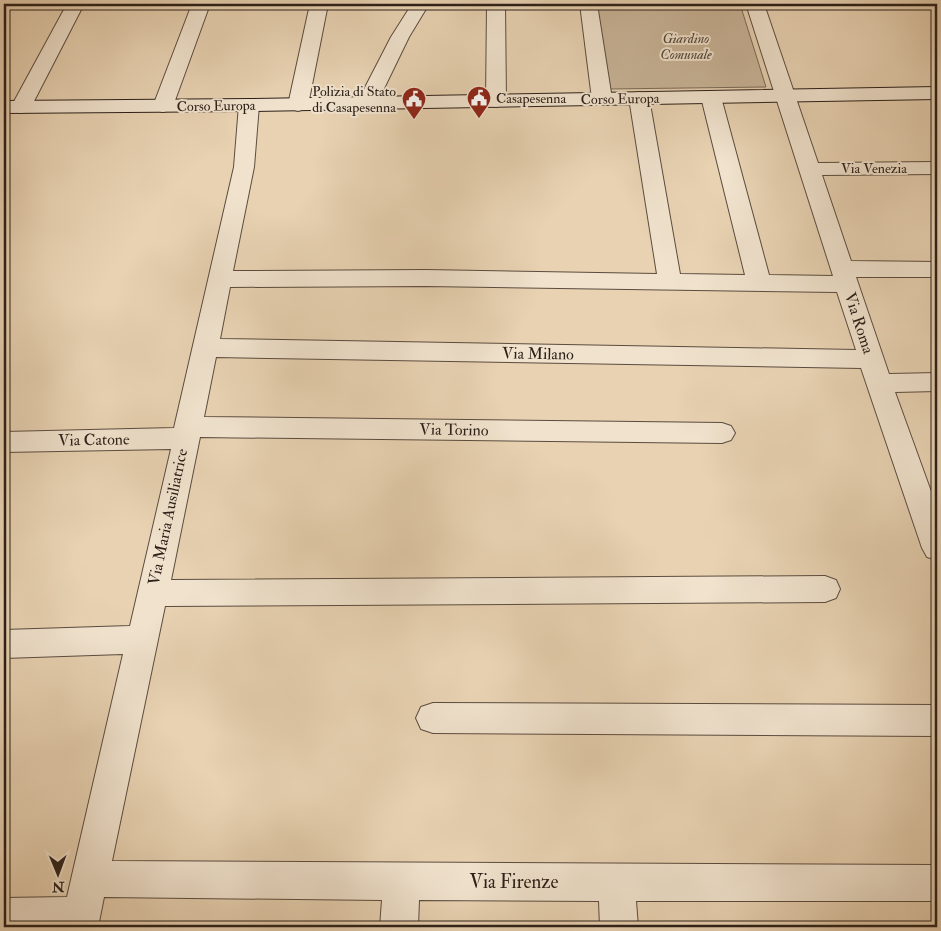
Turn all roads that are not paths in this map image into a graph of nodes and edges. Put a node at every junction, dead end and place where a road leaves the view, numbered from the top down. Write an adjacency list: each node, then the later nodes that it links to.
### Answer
1 (75, 4): 18 (street)
2 (202, 4): 17 (street)
3 (319, 4): 15 (street)
4 (420, 4): 14 (street)
5 (496, 4): 13 (street)
6 (588, 4): 12 (street)
7 (755, 4): 9 (street, Via Roma)
8 (937, 93): 9 (street, Corso Europa)
9 (786, 96): 10 (street, Corso Europa); 20 (street, Via Roma)
10 (711, 97): 11 (street, Corso Europa); 25 (street)
11 (638, 98): 12 (street, Corso Europa); 24 (street)
12 (602, 99): 13 (street, Corso Europa)
13 (496, 101): 14 (street, Corso Europa)
14 (367, 103): 15 (street, Corso Europa)
15 (298, 104): 16 (street, Corso Europa)
16 (249, 105): 17 (street, Corso Europa); 23 (street, Via Maria Ausiliatrice)
17 (163, 106): 18 (street, Corso Europa)
18 (12, 107)
19 (937, 168): 20 (street, Via Venezia)
20 (810, 169): 22 (street, Via Roma)
21 (937, 269): 22 (street)
22 (844, 276): 25 (street); 27 (street, Via Roma)
23 (220, 279): 24 (street); 26 (street, Via Maria Ausiliatrice)
24 (670, 281): 25 (street)
25 (759, 282)
26 (205, 348): 27 (street, Via Milano); 29 (street, Via Maria Ausiliatrice)
27 (876, 371): 28 (street, Via Milano); 32 (street, Via Roma)
28 (937, 382)
29 (186, 433): 30 (street, Via Torino); 31 (street, Via Catone); 34 (street, Via Maria Ausiliatrice)
30 (722, 434)
31 (4, 442)
32 (937, 548)
33 (825, 589): 34 (street)
34 (152, 593): 35 (street, Via Maria Ausiliatrice)
35 (142, 640): 36 (street); 39 (street, Via Maria Ausiliatrice)
36 (4, 644)
37 (433, 718): 38 (street)
38 (937, 721)
39 (90, 879): 40 (street, Via Firenze); 44 (street, Via Maria Ausiliatrice)
40 (402, 881): 42 (street, Via Firenze); 45 (street)
41 (937, 882): 42 (street, Via Firenze)
42 (616, 883): 46 (street)
43 (4, 918): 44 (street)
44 (80, 922)
45 (399, 927)
46 (618, 927)

